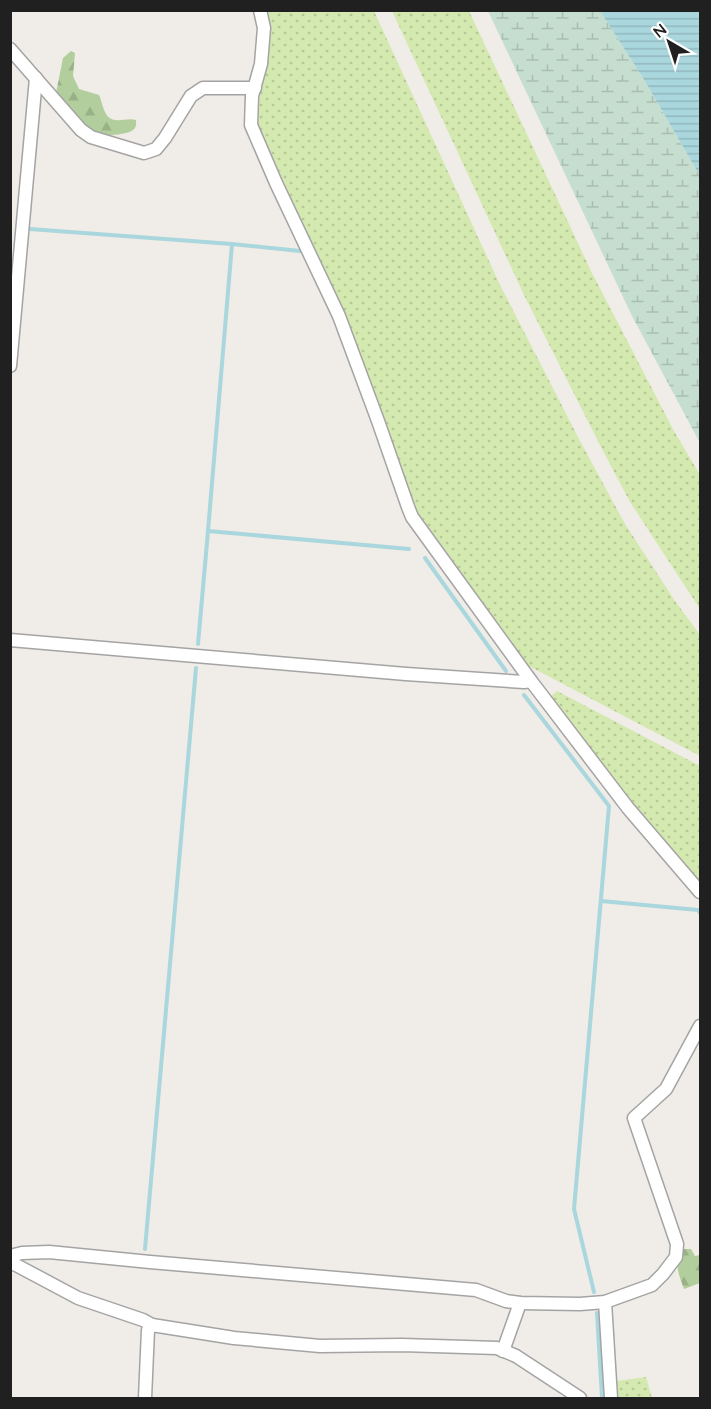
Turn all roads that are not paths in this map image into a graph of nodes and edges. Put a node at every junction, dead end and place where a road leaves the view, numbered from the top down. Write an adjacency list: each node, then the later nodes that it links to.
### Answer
1 (260, 10): 4 (street)
2 (10, 49): 3 (street)
3 (36, 78): 4 (street); 5 (street)
4 (255, 88): 7 (street)
5 (10, 366)
6 (10, 640): 7 (street)
7 (531, 681): 8 (street)
8 (700, 892)
9 (700, 1026): 12 (street)
10 (10, 1256): 13 (street)
11 (10, 1263): 14 (street)
12 (605, 1302): 13 (street); 18 (street)
13 (520, 1303): 15 (street)
14 (152, 1325): 15 (street); 16 (street)
15 (503, 1351): 17 (street)
16 (145, 1398)
17 (580, 1398)
18 (611, 1398)

